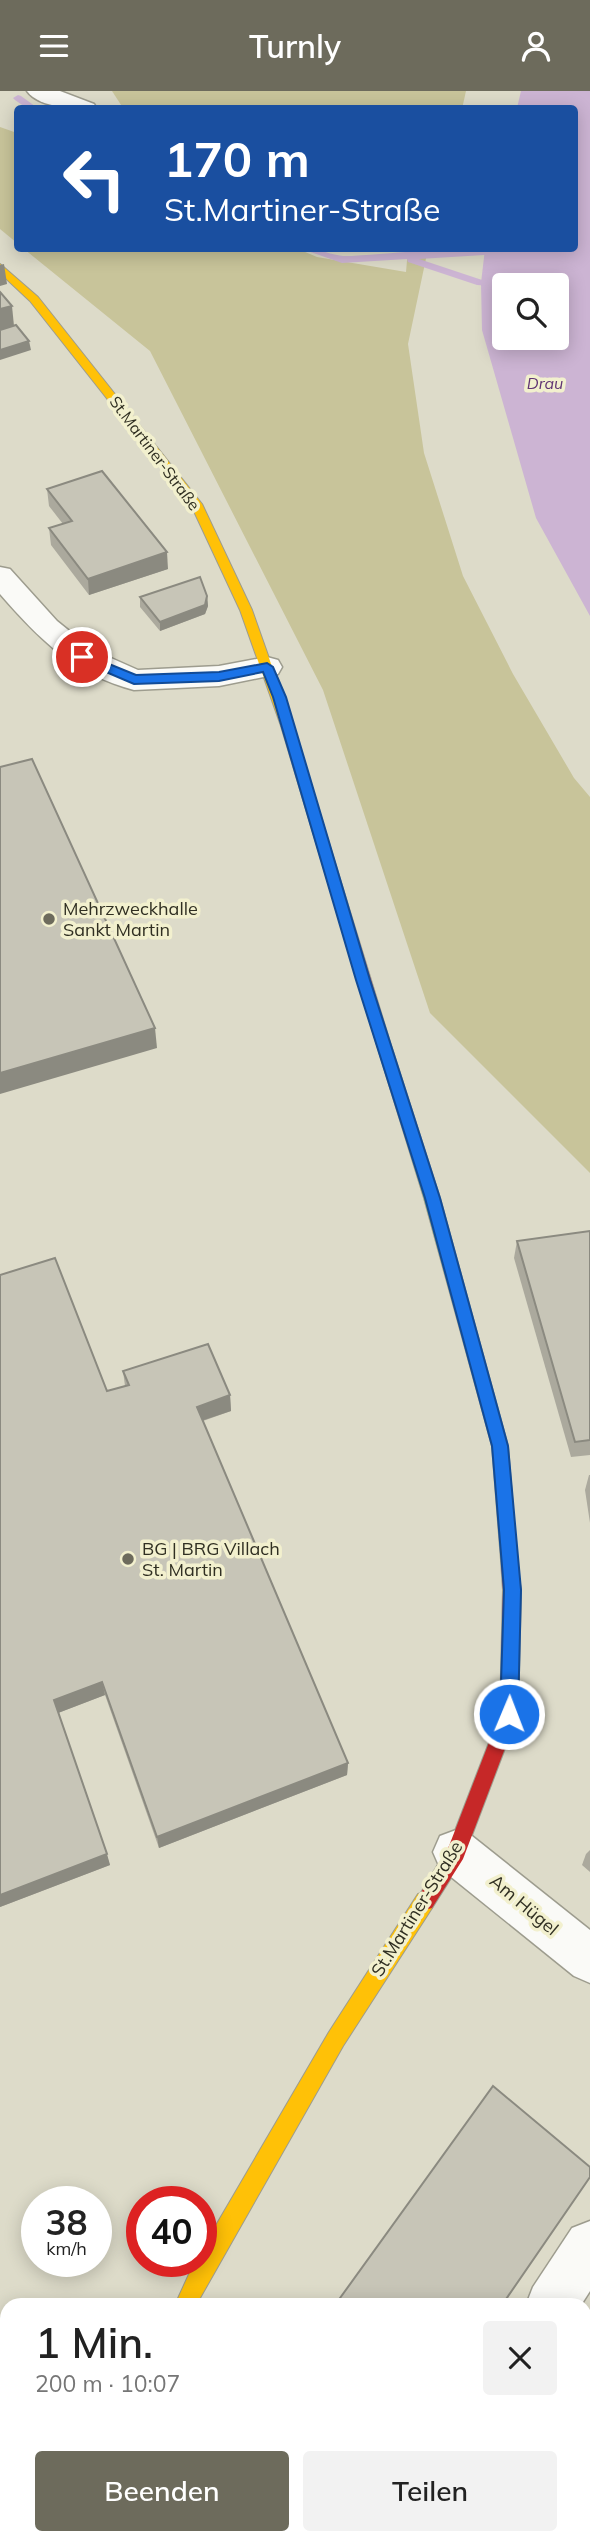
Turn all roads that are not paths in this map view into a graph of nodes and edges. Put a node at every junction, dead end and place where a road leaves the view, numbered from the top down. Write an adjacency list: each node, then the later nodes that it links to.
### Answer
1 (39, 91): 2 (street)
2 (76, 105)
3 (0, 267): 5 (street, St.Martiner-Straße)
4 (0, 576): 5 (street)
5 (267, 667): 6 (street, St.Martiner-Straße)
6 (456, 1852): 7 (street, Am Hügel); 9 (street, St.Martiner-Straße)
7 (590, 1960)
8 (590, 2246): 10 (street)
9 (188, 2298)
10 (556, 2298)

